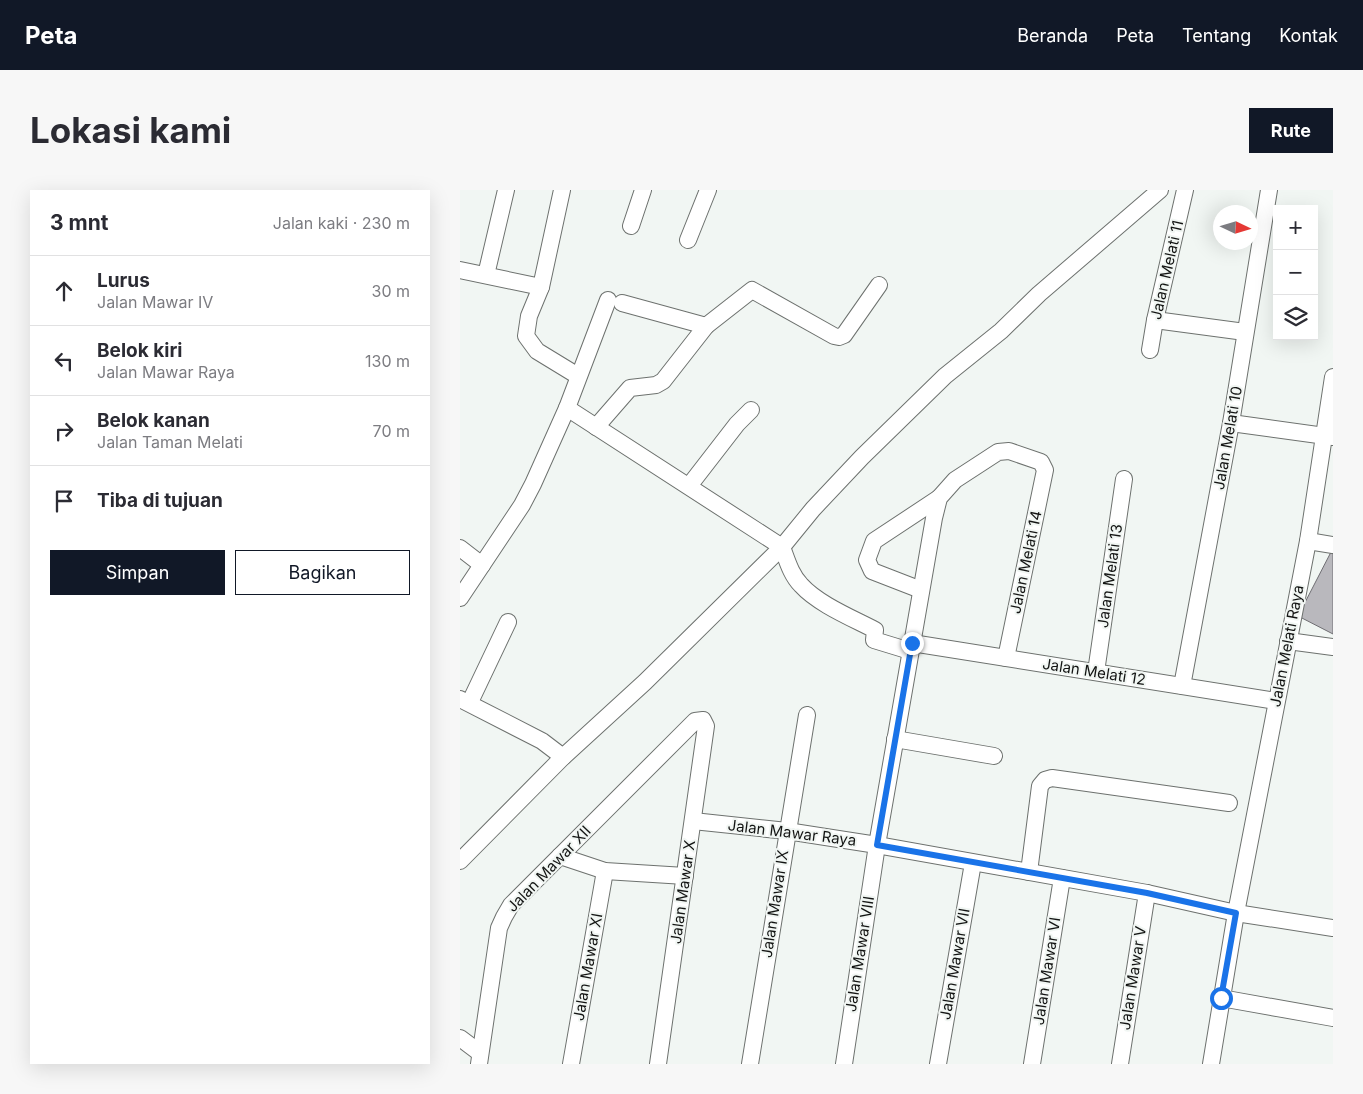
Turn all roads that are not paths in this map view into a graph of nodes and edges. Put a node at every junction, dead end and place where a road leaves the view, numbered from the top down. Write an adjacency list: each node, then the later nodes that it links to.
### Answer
1 (506, 190): 11 (street)
2 (562, 190): 13 (street)
3 (643, 190): 8 (street)
4 (708, 190): 9 (street)
5 (1160, 190): 30 (street)
6 (1185, 190): 14 (street, Jalan Melati 11)
7 (1269, 190): 16 (street, Jalan Melati 10)
8 (631, 226)
9 (688, 240)
10 (460, 270): 11 (street)
11 (486, 275): 13 (street)
12 (879, 285): 15 (street)
13 (542, 287): 18 (street)
14 (1155, 320): 16 (street); 17 (street, Jalan Melati 11)
15 (706, 326): 18 (street); 23 (street)
16 (1245, 332): 22 (street, Jalan Melati 10)
17 (1150, 350)
18 (578, 376): 20 (street)
19 (1333, 377): 24 (street, Jalan Melati Raya)
20 (567, 408): 23 (street); 32 (street)
21 (751, 410): 26 (street)
22 (1231, 423): 24 (street); 41 (street, Jalan Melati 10)
23 (596, 427): 26 (street)
24 (1328, 436): 28 (street, Jalan Melati Raya)
25 (1124, 479): 40 (street, Jalan Melati 13)
26 (689, 486): 30 (street)
27 (939, 498): 33 (street, Jalan Mawar VIII); 33 (street); 39 (street, Jalan Melati 14)
28 (1308, 541): 29 (street); 36 (street, Jalan Melati Raya)
29 (1333, 544)
30 (782, 547): 37 (street, Jalan Melati 12); 48 (street)
31 (460, 548): 32 (street)
32 (482, 565): 34 (street)
33 (921, 590): 37 (street, Jalan Mawar VIII)
34 (460, 598)
35 (508, 622): 42 (street)
36 (1288, 641): 38 (street); 43 (street, Jalan Melati Raya)
37 (911, 647): 39 (street, Jalan Melati 12); 46 (street, Jalan Mawar VIII)
38 (1333, 647)
39 (1006, 658): 40 (street, Jalan Melati 12)
40 (1096, 672): 41 (street, Jalan Melati 12)
41 (1182, 686): 43 (street, Jalan Melati 12)
42 (465, 700): 48 (street)
43 (1276, 701): 61 (street, Jalan Melati Raya)
44 (807, 715): 51 (street, Jalan Mawar IX)
45 (703, 720): 50 (street, Jalan Mawar X); 53 (street, Jalan Mawar XII)
46 (895, 738): 47 (street); 52 (street, Jalan Mawar VIII)
47 (994, 756)
48 (562, 757): 54 (street)
49 (1229, 803): 57 (street)
50 (693, 821): 51 (street, Jalan Mawar Raya); 58 (street, Jalan Mawar X)
51 (787, 831): 52 (street, Jalan Mawar Raya); 69 (street, Jalan Mawar IX)
52 (877, 845): 55 (street, Jalan Mawar Raya); 70 (street, Jalan Mawar VIII)
53 (560, 856): 56 (street); 66 (street, Jalan Mawar XII)
54 (460, 861)
55 (973, 863): 57 (street, Jalan Mawar Raya); 71 (street, Jalan Mawar VII)
56 (605, 871): 58 (street); 67 (street, Jalan Mawar XI)
57 (1029, 872): 59 (street, Jalan Mawar Raya)
58 (685, 876): 68 (street, Jalan Mawar X)
59 (1062, 878): 60 (street, Jalan Mawar Raya); 72 (street, Jalan Mawar VI)
60 (1147, 893): 61 (street, Jalan Mawar Raya); 73 (street, Jalan Mawar V)
61 (1236, 913): 62 (street, Jalan Mawar Raya); 63 (street, Jalan Melati Raya)
62 (1333, 928)
63 (1221, 998): 64 (street); 74 (street, Jalan Melati Raya)
64 (1333, 1018)
65 (460, 1038): 66 (street)
66 (480, 1058)
67 (571, 1064)
68 (658, 1064)
69 (750, 1064)
70 (844, 1064)
71 (938, 1064)
72 (1032, 1064)
73 (1120, 1064)
74 (1211, 1064)

